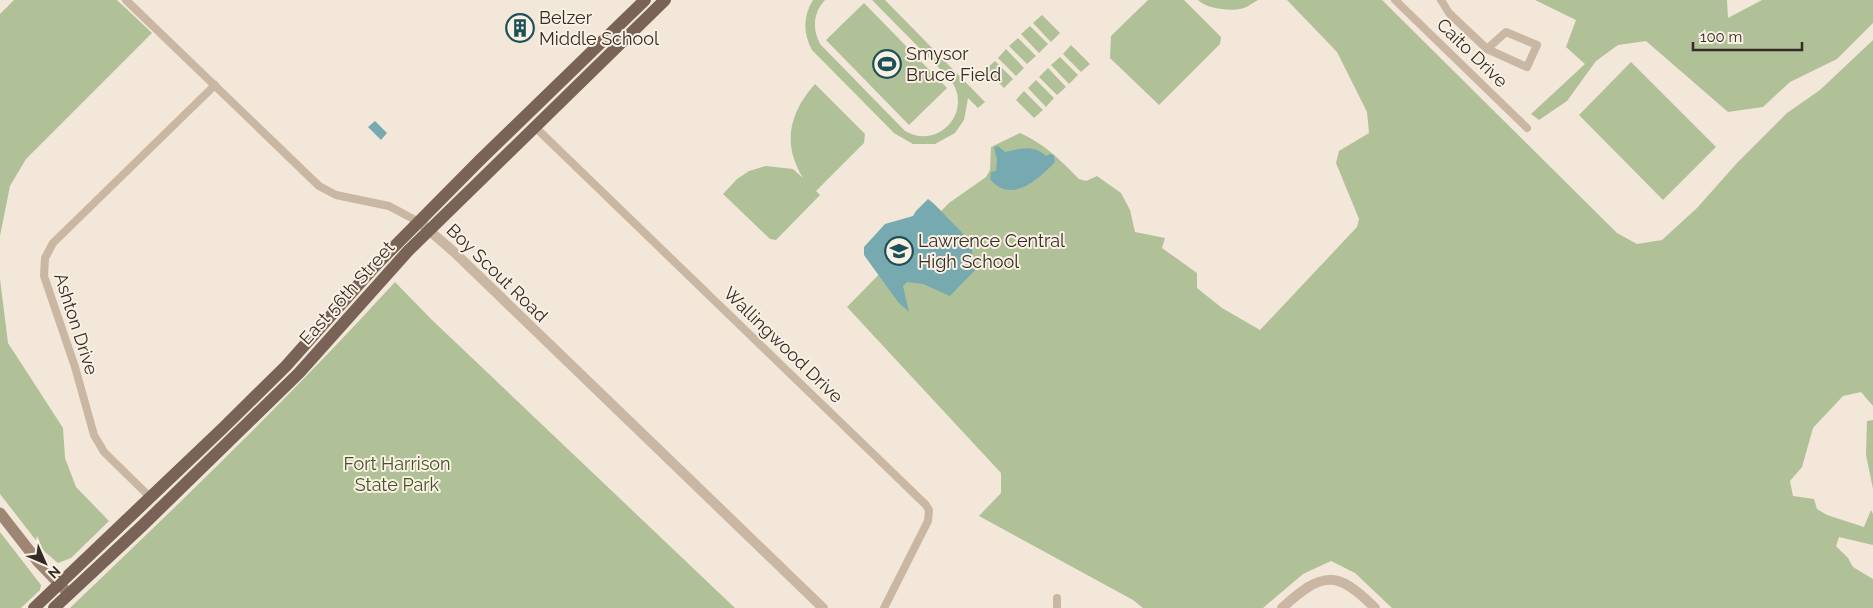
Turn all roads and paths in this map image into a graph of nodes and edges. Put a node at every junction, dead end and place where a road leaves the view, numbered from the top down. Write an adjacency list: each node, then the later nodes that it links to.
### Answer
1 (126, 0): 9 (street, Boy Scout Road)
2 (645, 0): 6 (main road, East 56th Street)
3 (665, 0): 7 (main road, East 56th Street)
4 (1395, 0): 11 (street, Caito Drive)
5 (1441, 0): 8 (street)
6 (606, 38): 7 (street); 12 (main road, East 56th Street)
7 (616, 48): 10 (main road, East 56th Street)
8 (1486, 49): 8 (street)
9 (215, 85): 12 (street, Boy Scout Road); 14 (street, Ashton Drive)
10 (535, 127): 13 (main road, East 56th Street); 22 (street, Wallingwood Drive)
11 (1527, 128)
12 (419, 222): 13 (street, Boy Scout Road); 14 (main road, East 56th Street)
13 (430, 231): 17 (main road, East 56th Street); 21 (street, Boy Scout Road)
14 (151, 498): 16 (main road, East 56th Street)
15 (0, 513): 16 (main road)
16 (58, 585): 17 (main road); 19 (main road, East 56th Street)
17 (69, 594): 20 (main road, East 56th Street)
18 (1057, 598): 23 (street)
19 (34, 608)
20 (54, 608)
21 (823, 608)
22 (884, 608)
23 (1057, 608)
24 (1282, 608): 25 (street)
25 (1375, 608)

